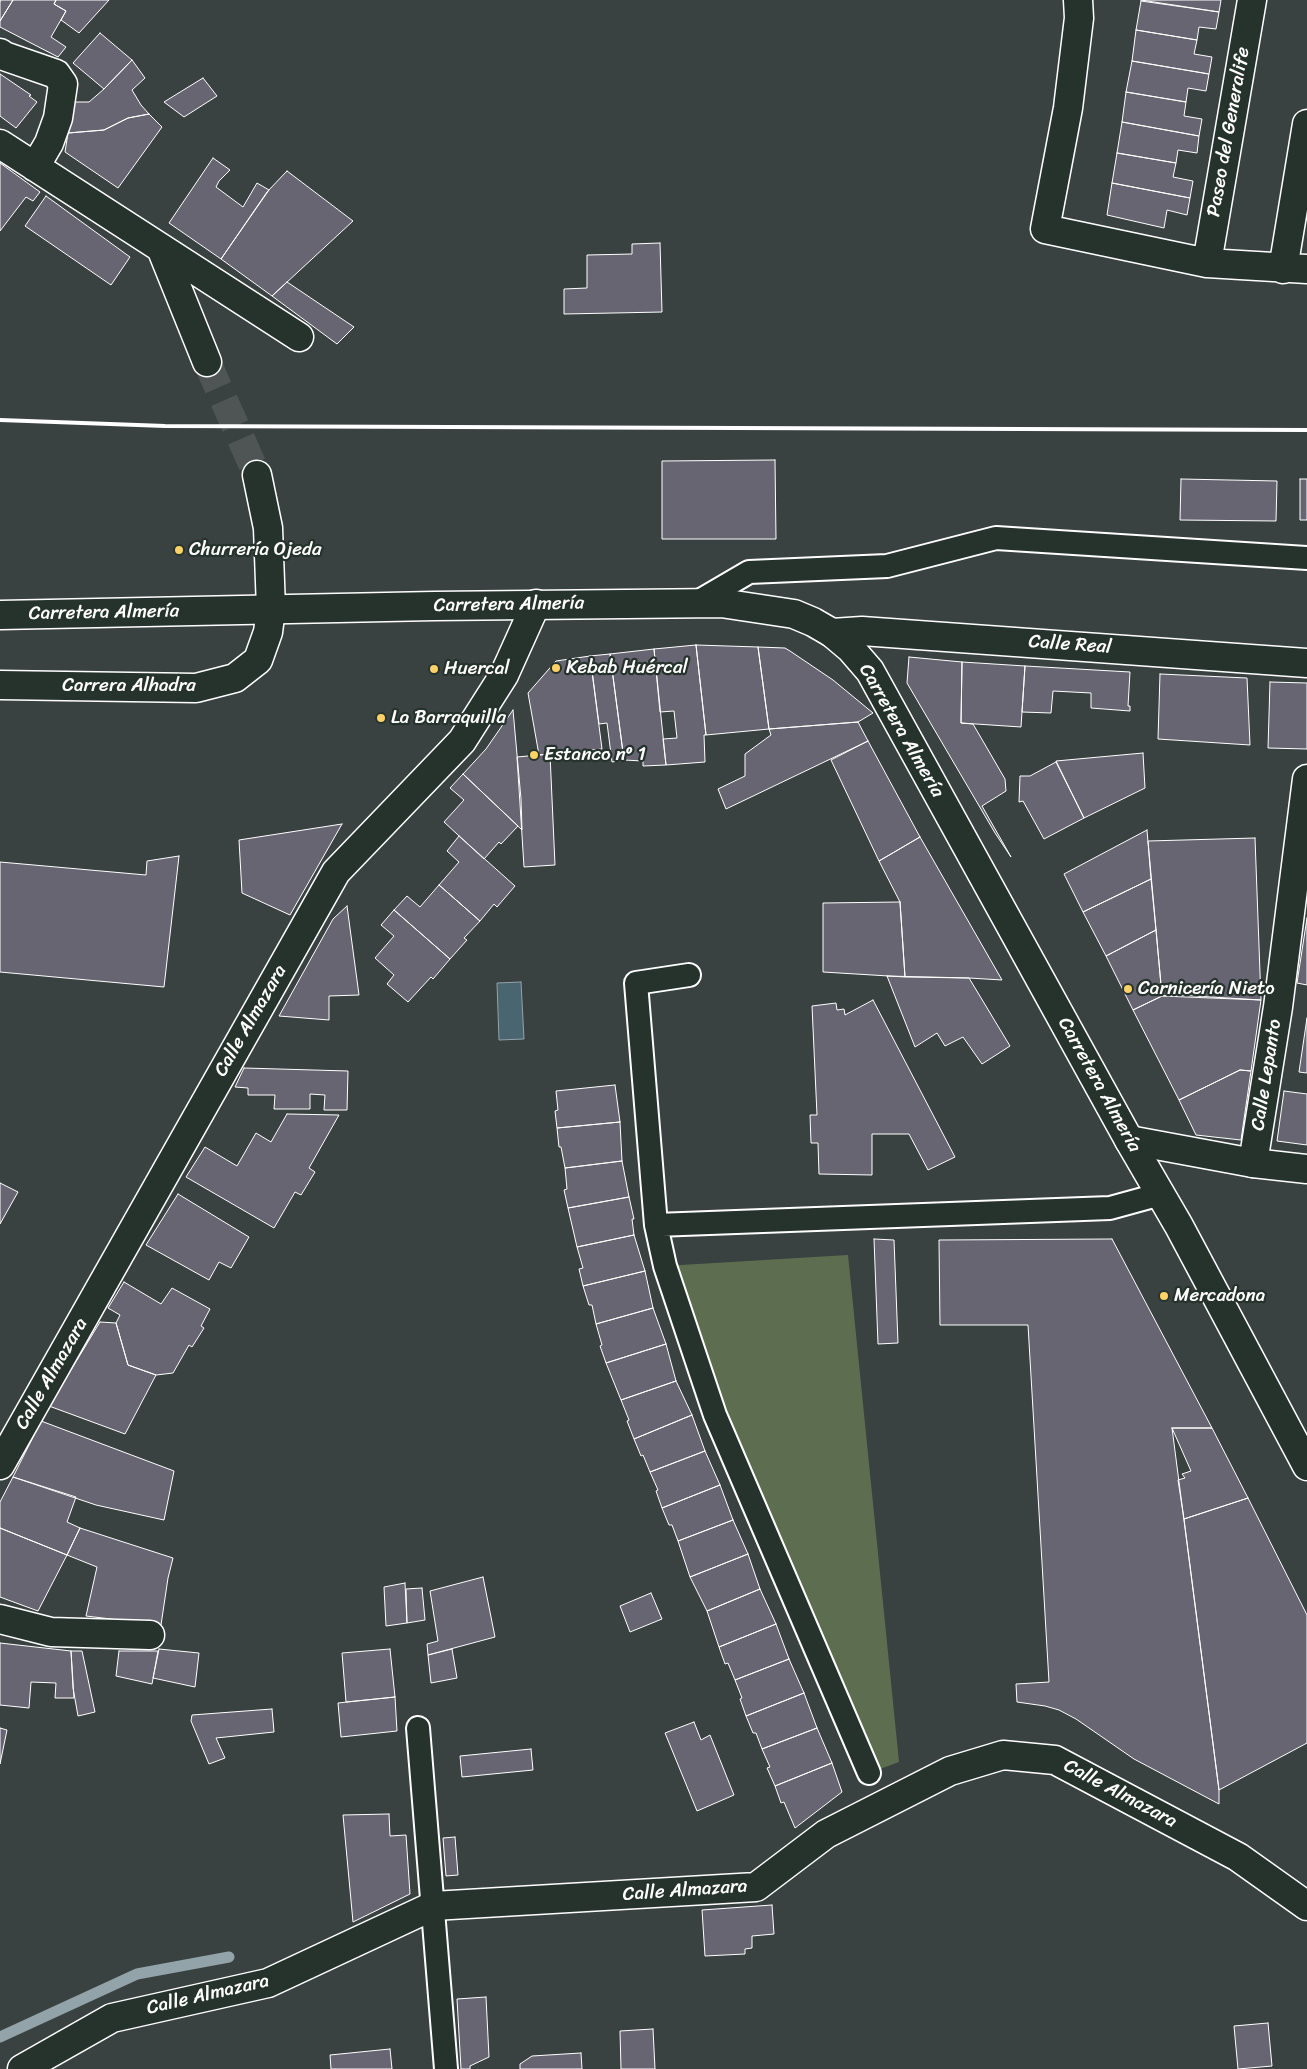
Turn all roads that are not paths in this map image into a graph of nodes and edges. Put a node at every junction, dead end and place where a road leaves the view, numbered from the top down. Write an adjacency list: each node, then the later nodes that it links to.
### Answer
1 (1078, 0): 8 (street)
2 (1252, 0): 8 (street, Paseo del Generalife)
3 (0, 53): 6 (street)
4 (1307, 124): 9 (street)
5 (0, 144): 6 (street)
6 (35, 167): 7 (street)
7 (161, 248): 10 (street); 11 (street)
8 (1207, 263): 9 (street)
9 (1295, 269)
10 (299, 337)
11 (207, 362)
12 (257, 476): 16 (street, Carrera Alhadra)
13 (1307, 558): 15 (lane)
14 (536, 604): 15 (street, Carretera Almería); 16 (street, Carretera Almería); 28 (street, Calle Almazara)
15 (696, 604): 18 (street, Carretera Almería)
16 (271, 609): 17 (street, Carretera Almería); 20 (street, Carrera Alhadra)
17 (0, 615)
18 (832, 633): 19 (street, Calle Real); 23 (street, Carretera Almería)
19 (1307, 663)
20 (0, 685)
21 (1307, 779): 24 (street, Calle Lepanto)
22 (689, 976): 27 (lane)
23 (1129, 1140): 24 (street); 26 (street, Carretera Almería)
24 (1253, 1163): 25 (street)
25 (1307, 1169)
26 (1161, 1194): 27 (lane); 29 (street, Carretera Almería)
27 (656, 1225): 33 (lane)
28 (0, 1465)
29 (1307, 1466)
30 (0, 1618): 31 (street)
31 (150, 1635)
32 (418, 1728): 34 (lane)
33 (869, 1773)
34 (433, 1906): 35 (street, Calle Almazara); 36 (street, Calle Almazara); 37 (lane)
35 (1307, 1906)
36 (22, 2069)
37 (446, 2069)

